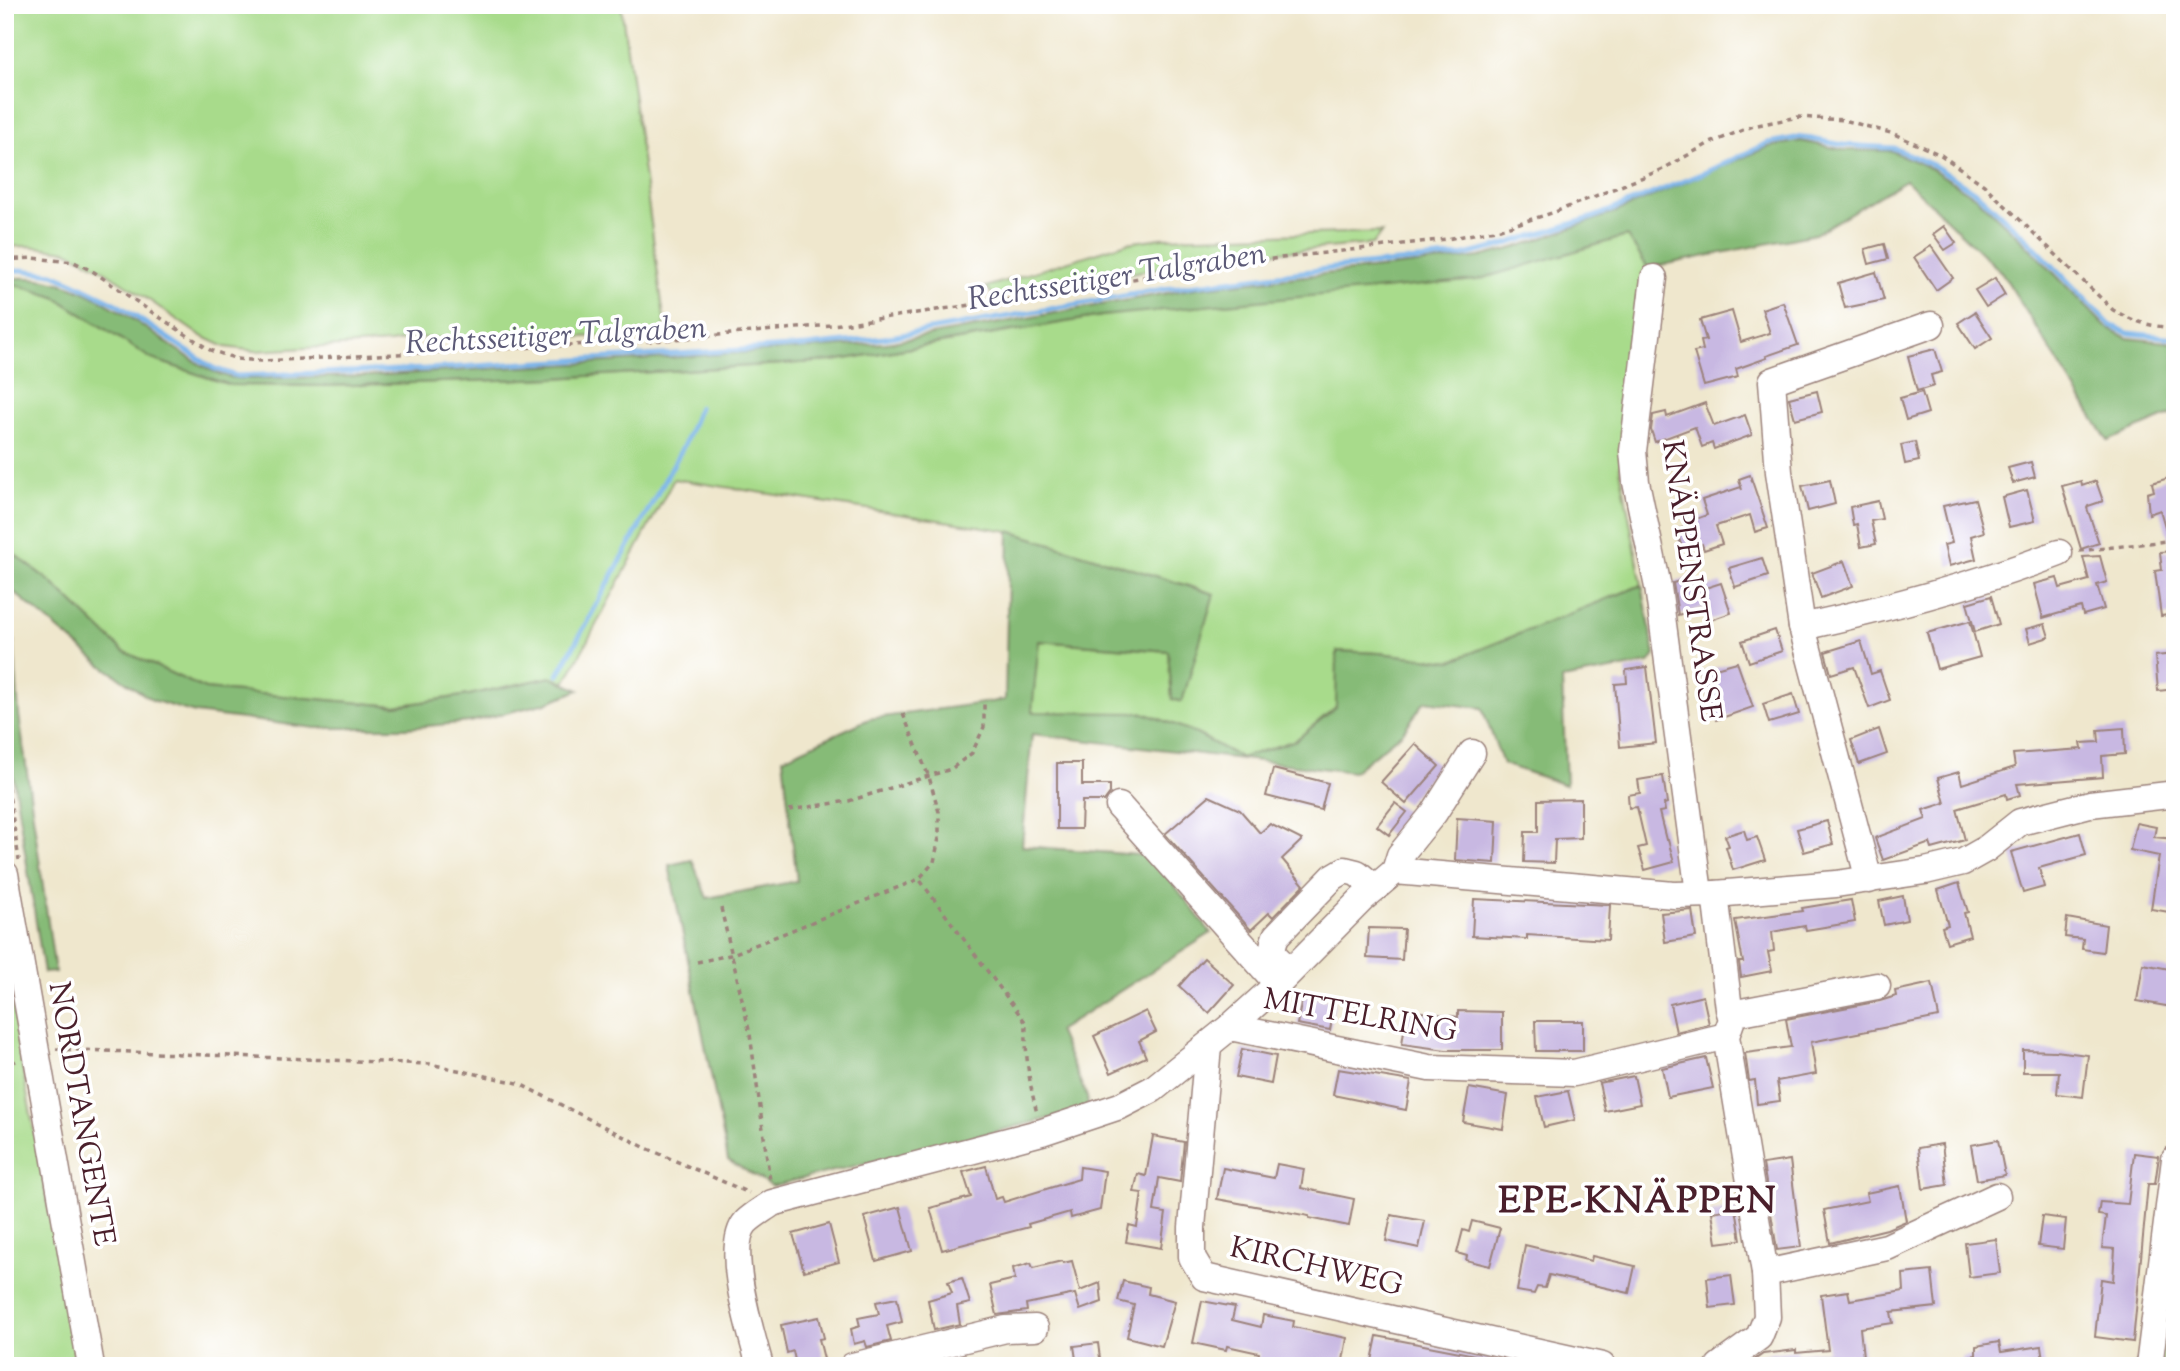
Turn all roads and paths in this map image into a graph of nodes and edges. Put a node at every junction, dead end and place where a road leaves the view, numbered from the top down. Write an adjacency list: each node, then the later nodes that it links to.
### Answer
1 (5, 260): 4 (path)
2 (1654, 278): 22 (street, KNÄPPENSTRASSE)
3 (1931, 325): 7 (street)
4 (2175, 328)
5 (2175, 540): 6 (path)
6 (2059, 553): 7 (street)
7 (1802, 627): 20 (street)
8 (984, 703): 13 (path)
9 (903, 715): 13 (path)
10 (13, 719): 11 (path)
11 (5, 720)
12 (1472, 753): 17 (street)
13 (929, 777): 16 (path); 19 (path)
14 (2175, 796): 20 (street)
15 (1119, 806): 26 (street)
16 (789, 810)
17 (1395, 871): 21 (street); 22 (street)
18 (5, 874): 31 (street, NORDTANGENTE)
19 (919, 879): 24 (path); 32 (path)
20 (1869, 880): 22 (street)
21 (1375, 888): 26 (street); 26 (street)
22 (1707, 894): 28 (street, KNÄPPENSTRASSE)
23 (721, 908): 24 (path)
24 (730, 954): 25 (path); 35 (path)
25 (697, 961)
26 (1284, 978): 29 (street)
27 (1877, 986): 28 (street, MITTELRING)
28 (1728, 1025): 29 (street, MITTELRING); 36 (street, KNÄPPENSTRASSE)
29 (1230, 1027): 30 (street)
30 (1208, 1046): 32 (street); 41 (street, KIRCHWEG)
31 (35, 1053): 35 (path); 38 (street, NORDTANGENTE)
32 (1042, 1132): 35 (street)
33 (2175, 1159): 43 (street)
34 (1997, 1196): 36 (street)
35 (772, 1203): 39 (street)
36 (1765, 1273): 42 (street, KNÄPPENSTRASSE)
37 (1035, 1328): 40 (street)
38 (91, 1366)
39 (760, 1366)
40 (853, 1366)
41 (1602, 1366)
42 (1718, 1366)
43 (2149, 1366)

